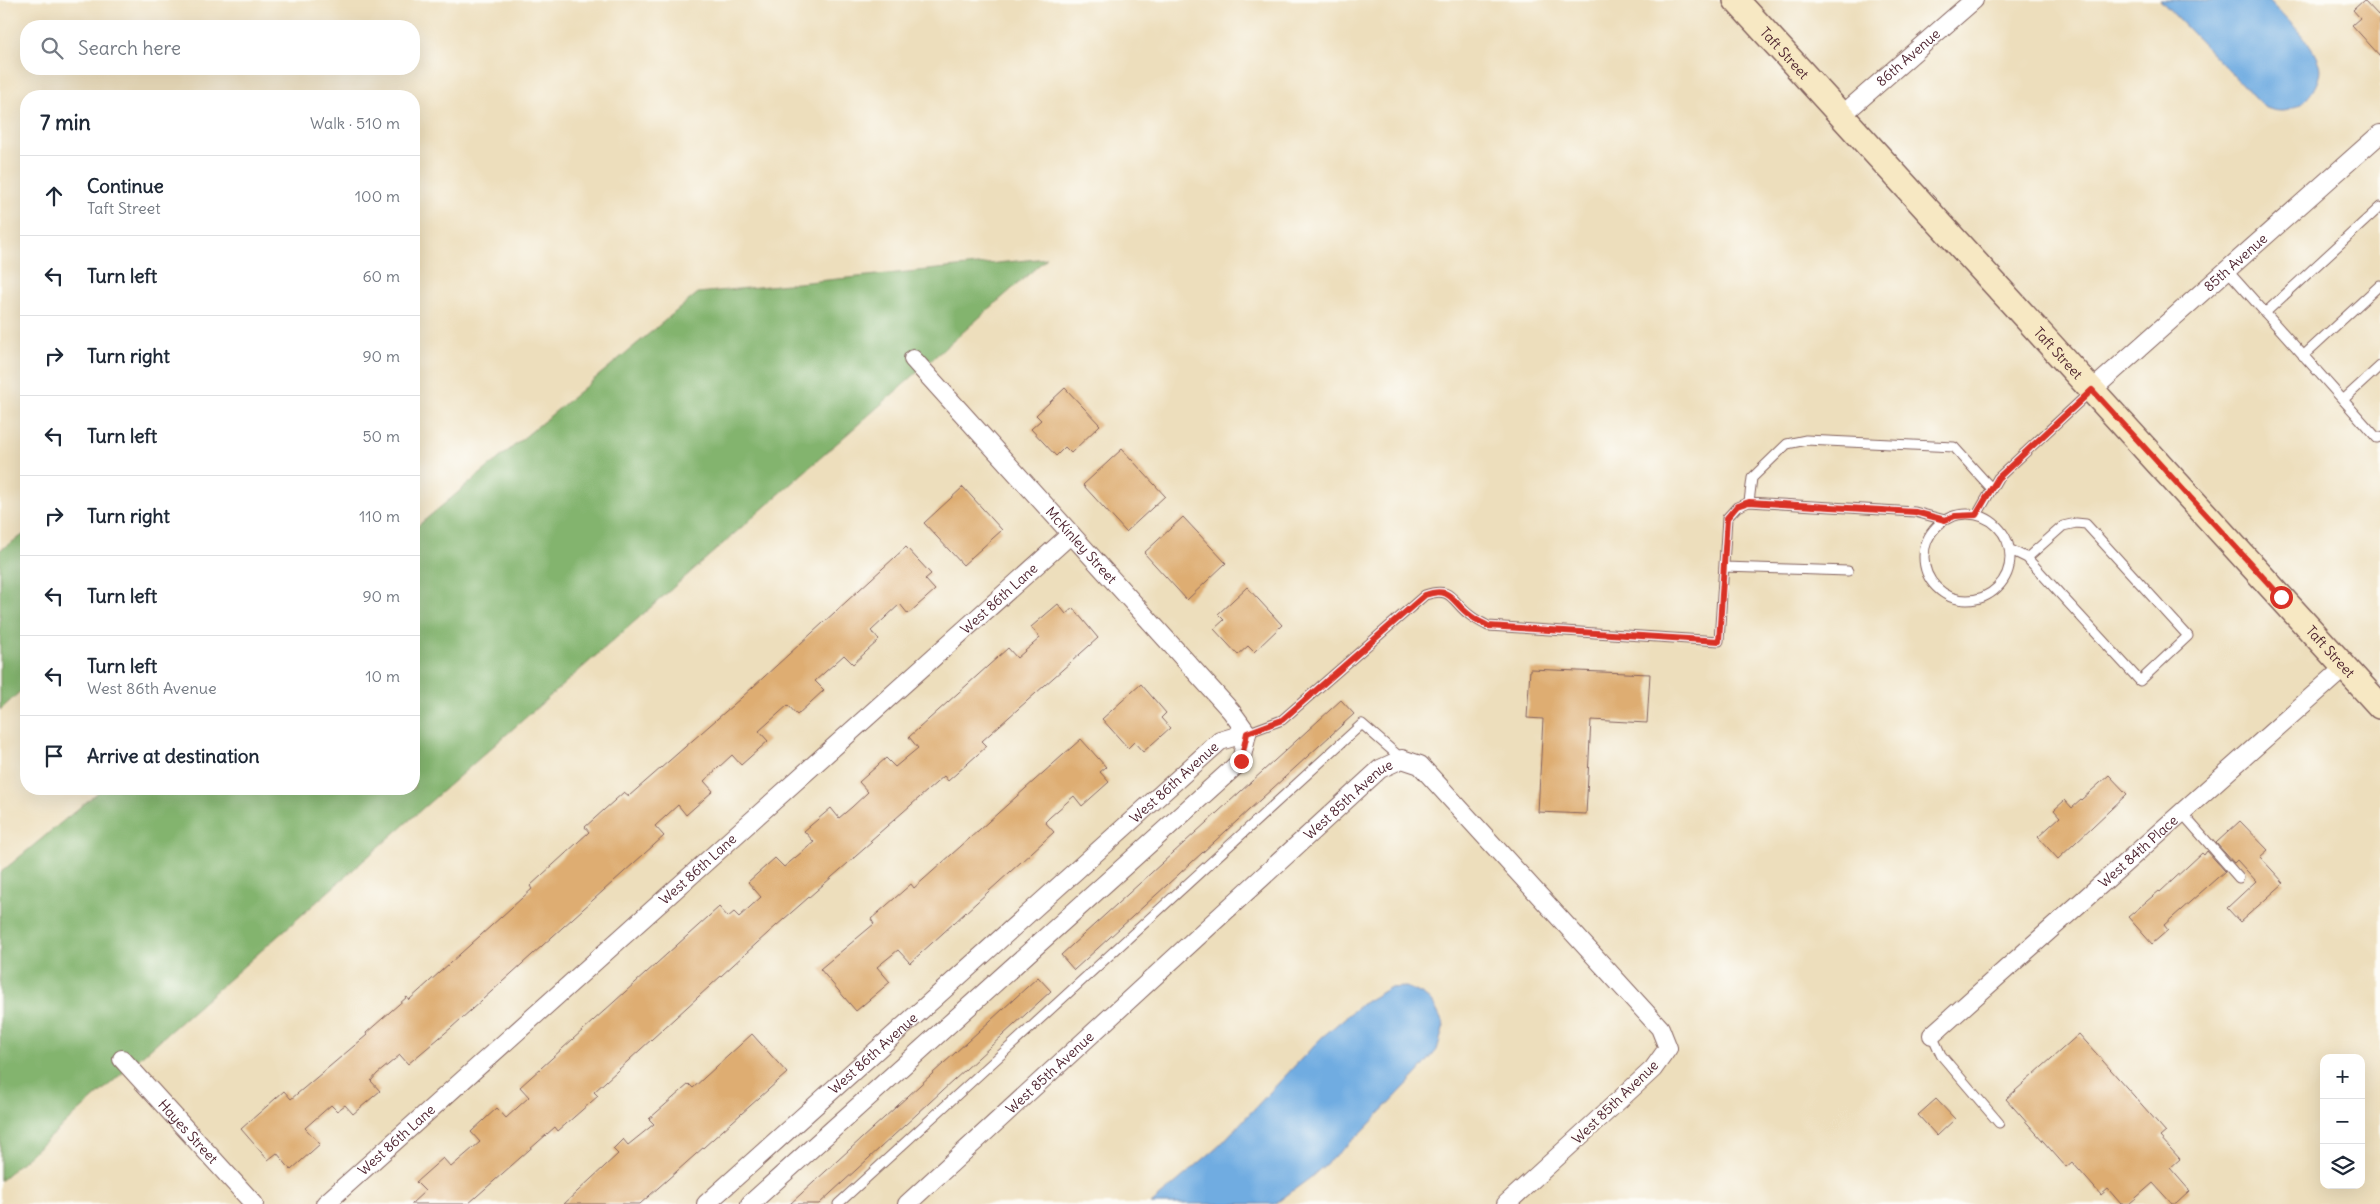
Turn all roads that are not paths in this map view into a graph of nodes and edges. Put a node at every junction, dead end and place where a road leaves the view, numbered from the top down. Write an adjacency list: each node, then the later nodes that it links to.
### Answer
1 (1736, 0): 3 (main road, Taft Street)
2 (1974, 0): 3 (street, 86th Avenue)
3 (1842, 116): 12 (main road, Taft Street)
4 (2378, 140): 6 (street, 85th Avenue)
5 (2380, 207): 8 (lane)
6 (2227, 270): 8 (lane); 12 (street, 85th Avenue)
7 (2380, 285): 9 (lane)
8 (2265, 313): 9 (lane)
9 (2303, 356): 13 (lane)
10 (913, 359): 19 (street, McKinley Street)
11 (2380, 366): 13 (lane)
12 (2092, 390): 15 (lane); 24 (main road, Taft Street)
13 (2343, 400): 14 (lane)
14 (2380, 437)
15 (1992, 488): 16 (lane); 17 (lane)
16 (1749, 502): 18 (lane); 22 (lane)
17 (1976, 515): 18 (lane); 20 (lane)
18 (1945, 520): 20 (lane)
19 (1071, 534): 26 (street, McKinley Street); 34 (street, West 86th Lane)
20 (2010, 549): 21 (lane)
21 (2027, 558): 21 (lane)
22 (1724, 567): 23 (lane); 26 (lane)
23 (1848, 571)
24 (2345, 667): 25 (main road, Taft Street); 28 (street, West 84th Place)
25 (2380, 706)
26 (1247, 733): 35 (street, West 86th Avenue); 36 (street, West 86th Avenue)
27 (1402, 759): 37 (lane); 38 (street, West 85th Avenue); 39 (street, West 85th Avenue)
28 (2181, 812): 29 (lane); 30 (street, West 84th Place)
29 (2239, 878)
30 (1932, 1034): 32 (lane)
31 (122, 1059): 33 (street, Hayes Street)
32 (1999, 1123)
33 (254, 1204)
34 (325, 1204)
35 (706, 1204)
36 (750, 1204)
37 (838, 1204)
38 (907, 1204)
39 (1506, 1204)

